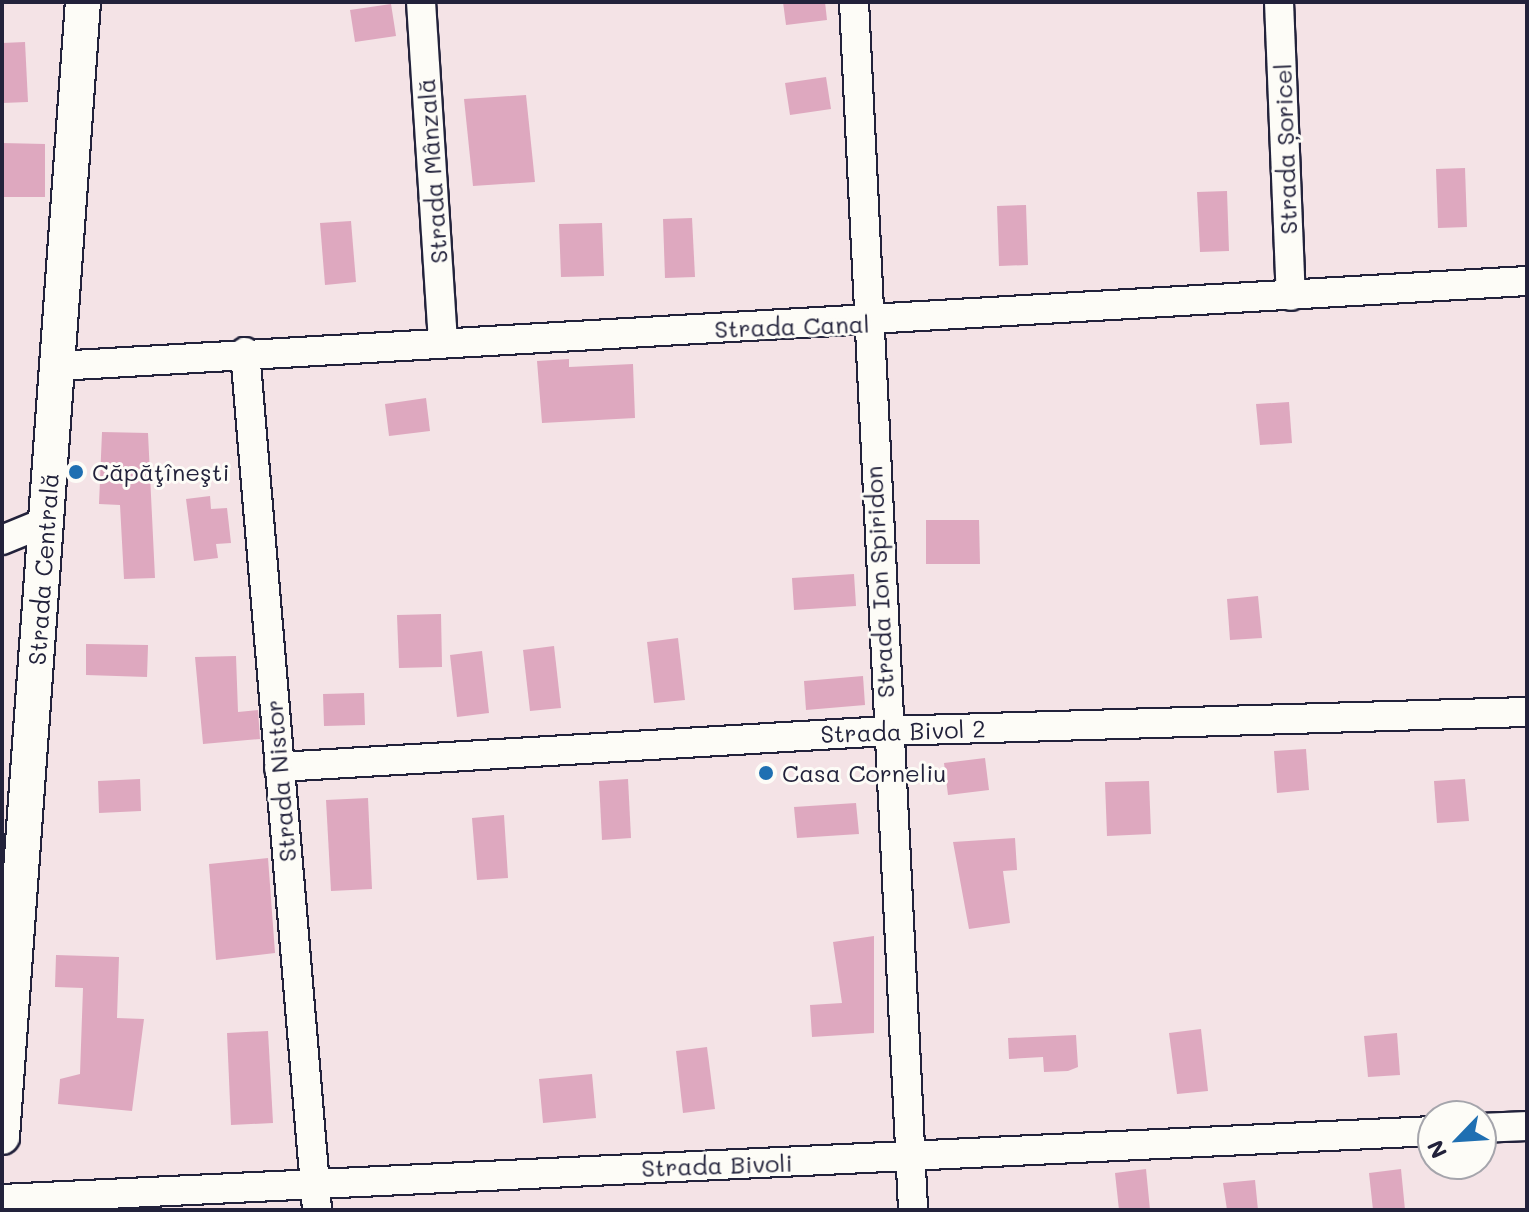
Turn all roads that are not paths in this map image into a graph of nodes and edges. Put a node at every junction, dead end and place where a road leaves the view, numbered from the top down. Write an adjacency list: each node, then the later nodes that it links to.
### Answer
1 (83, 2): 10 (main road, Strada Centrală)
2 (421, 2): 8 (street, Strada Mânzală)
3 (854, 2): 7 (street, Strada Ion Spiridon)
4 (1279, 2): 6 (street, Strada Șoricel)
5 (1527, 281): 6 (street, Strada Canal)
6 (1291, 296): 7 (street, Strada Canal)
7 (867, 323): 8 (street, Strada Canal); 14 (street, Strada Ion Spiridon)
8 (443, 340): 9 (street, Strada Canal)
9 (245, 352): 10 (street, Strada Canal); 15 (street, Strada Nistor)
10 (57, 366): 11 (main road, Strada Centrală)
11 (46, 522): 12 (street); 19 (main road, Strada Centrală)
12 (2, 540)
13 (1527, 712): 14 (street, Strada Bivol 2)
14 (886, 731): 15 (street, Strada Bivol 2); 20 (street, Strada Ion Spiridon)
15 (279, 767): 21 (street, Strada Nistor)
16 (1527, 1126): 17 (street)
17 (1497, 1127)
18 (1417, 1132): 20 (street, Strada Bivoli)
19 (2, 1137)
20 (910, 1156): 21 (street, Strada Bivoli); 23 (street, Strada Ion Spiridon)
21 (316, 1196): 22 (street, Strada Bivoli)
22 (2, 1199)
23 (913, 1210)

